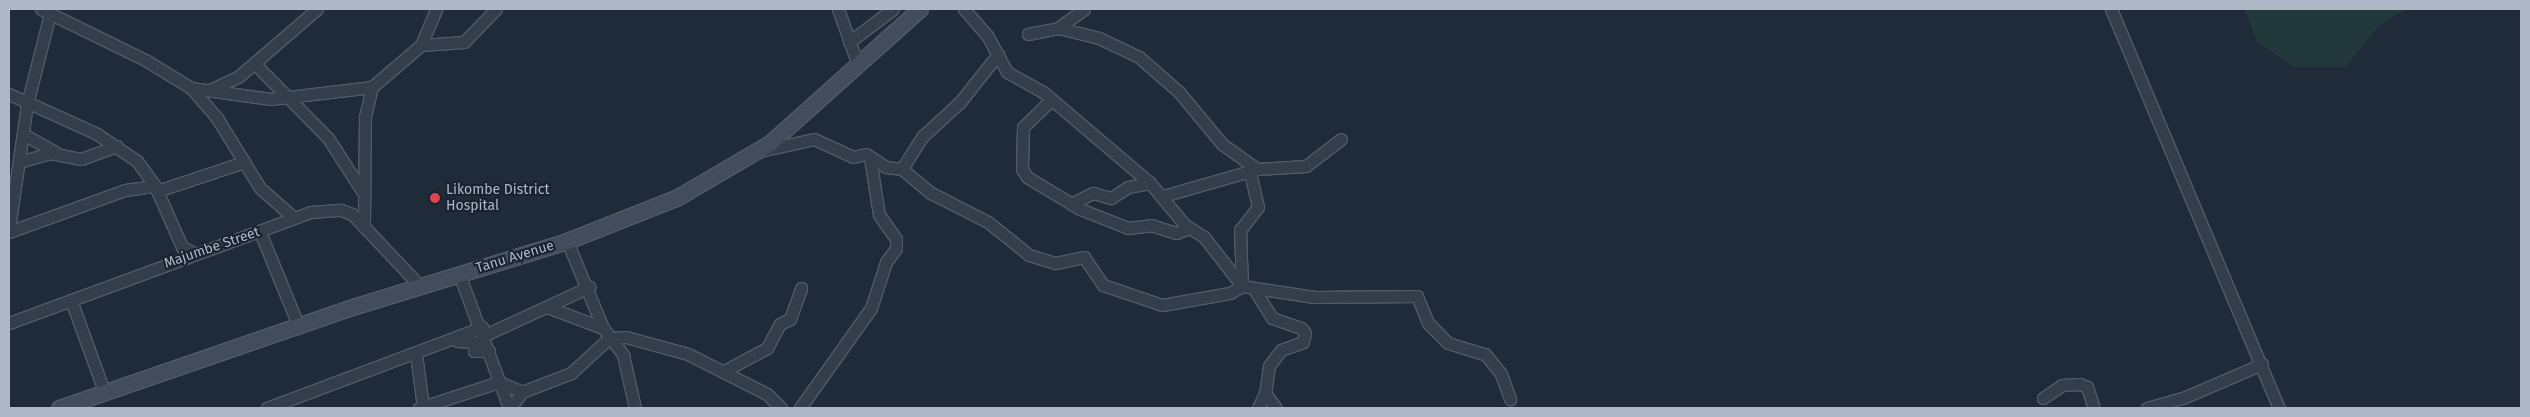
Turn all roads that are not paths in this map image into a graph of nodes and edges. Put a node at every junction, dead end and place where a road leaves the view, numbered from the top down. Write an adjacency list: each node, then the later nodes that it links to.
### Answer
1 (316, 9): 16 (street)
2 (436, 9): 14 (street)
3 (496, 9): 14 (street)
4 (838, 9): 13 (street)
5 (893, 9): 13 (street)
6 (920, 9): 17 (street, Tanu Avenue)
7 (964, 9): 15 (street)
8 (1084, 9): 11 (street)
9 (2111, 9): 64 (street)
10 (45, 11): 19 (street); 24 (street)
11 (1058, 28): 12 (street); 34 (street)
12 (1028, 34)
13 (849, 42): 17 (street)
14 (421, 45): 18 (street)
15 (998, 54): 23 (street); 33 (street)
16 (254, 63): 20 (street); 22 (street)
17 (858, 65): 28 (street, Tanu Avenue)
18 (372, 87): 22 (street); 37 (street)
19 (191, 88): 20 (street); 32 (street)
20 (211, 89): 22 (street)
21 (9, 94): 24 (street)
22 (288, 99): 37 (street)
23 (1051, 100): 35 (street); 39 (street)
24 (27, 104): 25 (street); 27 (street)
25 (23, 134): 29 (street); 31 (street)
26 (1341, 139): 34 (street)
27 (118, 146): 29 (street); 36 (street)
28 (756, 152): 30 (street); 45 (street, Tanu Avenue)
29 (57, 153): 31 (street)
30 (870, 158): 33 (street); 79 (street)
31 (20, 162): 43 (street)
32 (244, 162): 36 (street); 40 (street)
33 (902, 169): 51 (street)
34 (1253, 170): 38 (street); 51 (street)
35 (1150, 183): 38 (street); 39 (street)
36 (156, 189): 43 (street); 46 (street)
37 (362, 191): 41 (street)
38 (1163, 196): 42 (street)
39 (1071, 204): 42 (street)
40 (292, 216): 41 (street, Majumbe Street); 44 (street, Majumbe Street)
41 (364, 224): 50 (street, Majumbe Street)
42 (1190, 228): 51 (street)
43 (9, 230)
44 (260, 232): 47 (street, Majumbe Street); 58 (street)
45 (567, 242): 49 (street, Tanu Avenue); 52 (street)
46 (182, 247): 47 (street); 48 (street)
47 (194, 253): 48 (street, Majumbe Street)
48 (175, 260): 55 (street, Majumbe Street)
49 (459, 274): 50 (street, Tanu Avenue); 59 (street)
50 (420, 286): 58 (street, Tanu Avenue)
51 (1242, 286): 54 (street)
52 (589, 287): 56 (street); 60 (street)
53 (801, 288): 65 (street)
54 (1254, 289): 68 (street); 71 (street)
55 (71, 300): 57 (street, Majumbe Street); 69 (street)
56 (547, 307): 59 (street); 60 (street)
57 (9, 323)
58 (299, 327): 69 (street, Tanu Avenue)
59 (484, 331): 61 (street); 62 (street)
60 (606, 333): 65 (street); 67 (street); 77 (street)
61 (447, 343): 62 (street); 63 (street)
62 (489, 351): 66 (street)
63 (416, 354): 74 (street); 75 (street)
64 (2262, 364): 83 (street); 84 (street)
65 (724, 371): 78 (street)
66 (499, 382): 67 (street); 75 (street); 76 (street)
67 (522, 392): 76 (street)
68 (1265, 393): 80 (street); 81 (street)
69 (104, 394): 72 (street, Tanu Avenue)
70 (2043, 398): 82 (street)
71 (1510, 399)
72 (76, 405): 73 (street, Tanu Avenue)
73 (58, 408)
74 (266, 408)
75 (421, 408)
76 (509, 408)
77 (634, 408)
78 (781, 408)
79 (800, 408)
80 (1258, 408)
81 (1276, 408)
82 (2094, 408)
83 (2147, 408)
84 (2279, 408)

